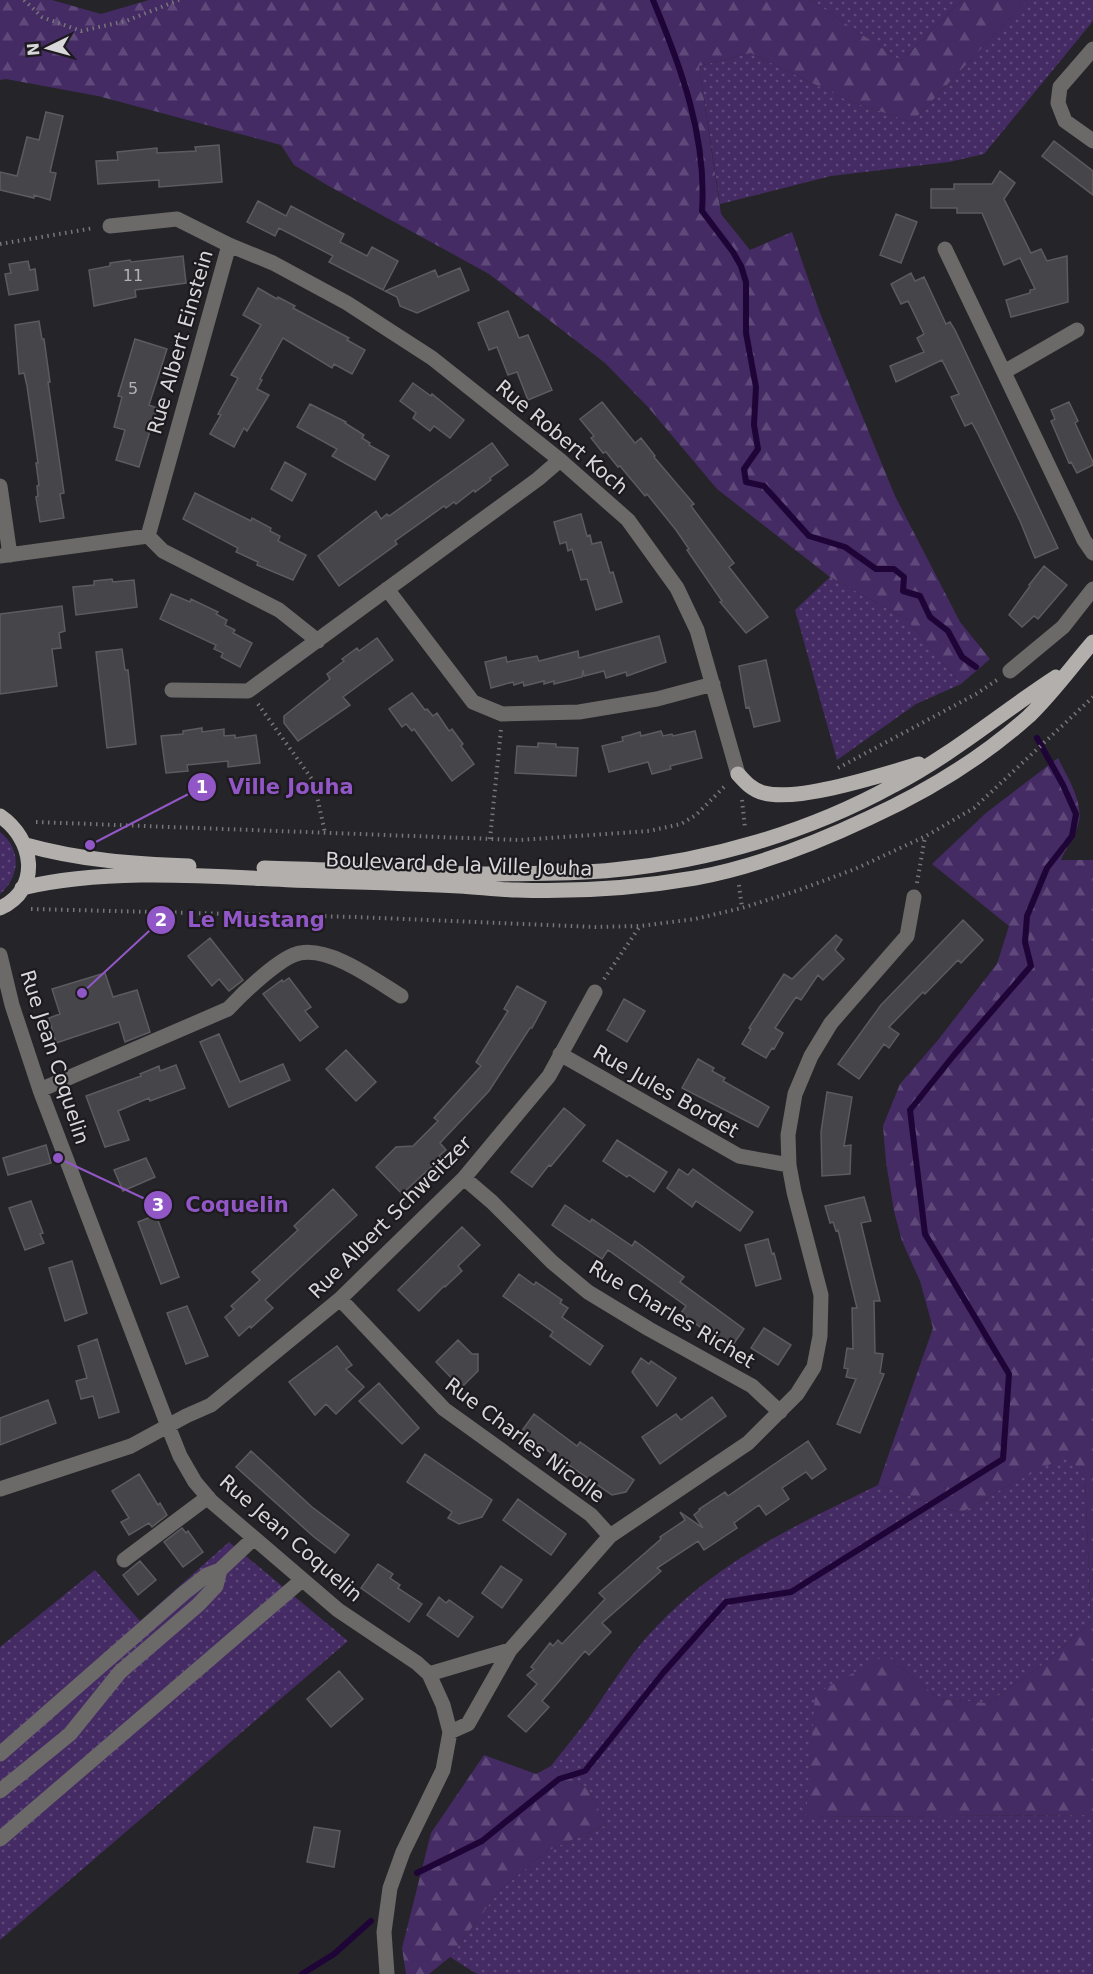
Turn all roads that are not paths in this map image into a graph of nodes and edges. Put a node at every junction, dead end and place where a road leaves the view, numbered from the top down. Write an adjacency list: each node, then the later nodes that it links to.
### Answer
1 (1093, 49): 2 (street)
2 (1093, 141)
3 (110, 226): 4 (street, Rue Albert Einstein)
4 (229, 245): 8 (street, Rue Robert Koch); 10 (street, Rue Albert Einstein)
5 (945, 249): 7 (street)
6 (1077, 330): 7 (street)
7 (1004, 372): 11 (street)
8 (560, 460): 13 (street); 19 (street, Rue Robert Koch)
9 (0, 486): 12 (street)
10 (148, 536): 12 (street); 15 (street)
11 (1093, 553)
12 (5, 555)
13 (387, 589): 15 (street); 19 (street)
14 (1093, 589): 18 (street)
15 (318, 640): 20 (street)
16 (1093, 642): 17 (main road)
17 (1072, 666): 21 (main road, Boulevard de la Ville Jouha); 25 (main road, Boulevard de la Ville Jouha)
18 (1010, 671)
19 (713, 684): 22 (street, Rue Robert Koch)
20 (172, 690)
21 (942, 758): 22 (main road); 24 (main road, Boulevard de la Ville Jouha)
22 (738, 774)
23 (0, 816): 24 (main road)
24 (26, 845): 25 (main road)
25 (22, 888): 27 (main road)
26 (914, 897): 34 (street)
27 (0, 908)
28 (0, 955): 31 (street, Rue Jean Coquelin)
29 (595, 992): 32 (street, Rue Albert Schweitzer)
30 (401, 996): 33 (street)
31 (6, 1007): 33 (street, Rue Jean Coquelin)
32 (560, 1054): 34 (street, Rue Jules Bordet); 35 (street, Rue Albert Schweitzer)
33 (40, 1090): 38 (street, Rue Jean Coquelin)
34 (789, 1165): 37 (street)
35 (464, 1178): 36 (street, Rue Albert Schweitzer); 37 (street, Rue Charles Richet)
36 (340, 1299): 38 (street, Rue Albert Schweitzer); 41 (street, Rue Charles Nicolle)
37 (780, 1412): 41 (street)
38 (168, 1426): 39 (street, Rue Albert Schweitzer); 40 (street, Rue Jean Coquelin)
39 (0, 1489)
40 (208, 1497): 42 (street, Rue Jean Coquelin); 43 (street)
41 (610, 1536): 46 (street)
42 (254, 1538): 44 (street); 45 (street, Rue Jean Coquelin)
43 (124, 1560)
44 (220, 1570): 49 (street); 50 (street)
45 (302, 1580): 47 (street, Rue Jean Coquelin); 51 (street)
46 (510, 1650): 47 (street); 48 (street)
47 (429, 1674): 48 (street, Rue Jean Coquelin)
48 (450, 1732): 52 (street, Rue Jean Coquelin)
49 (0, 1754)
50 (0, 1791)
51 (0, 1839)
52 (387, 1974)

